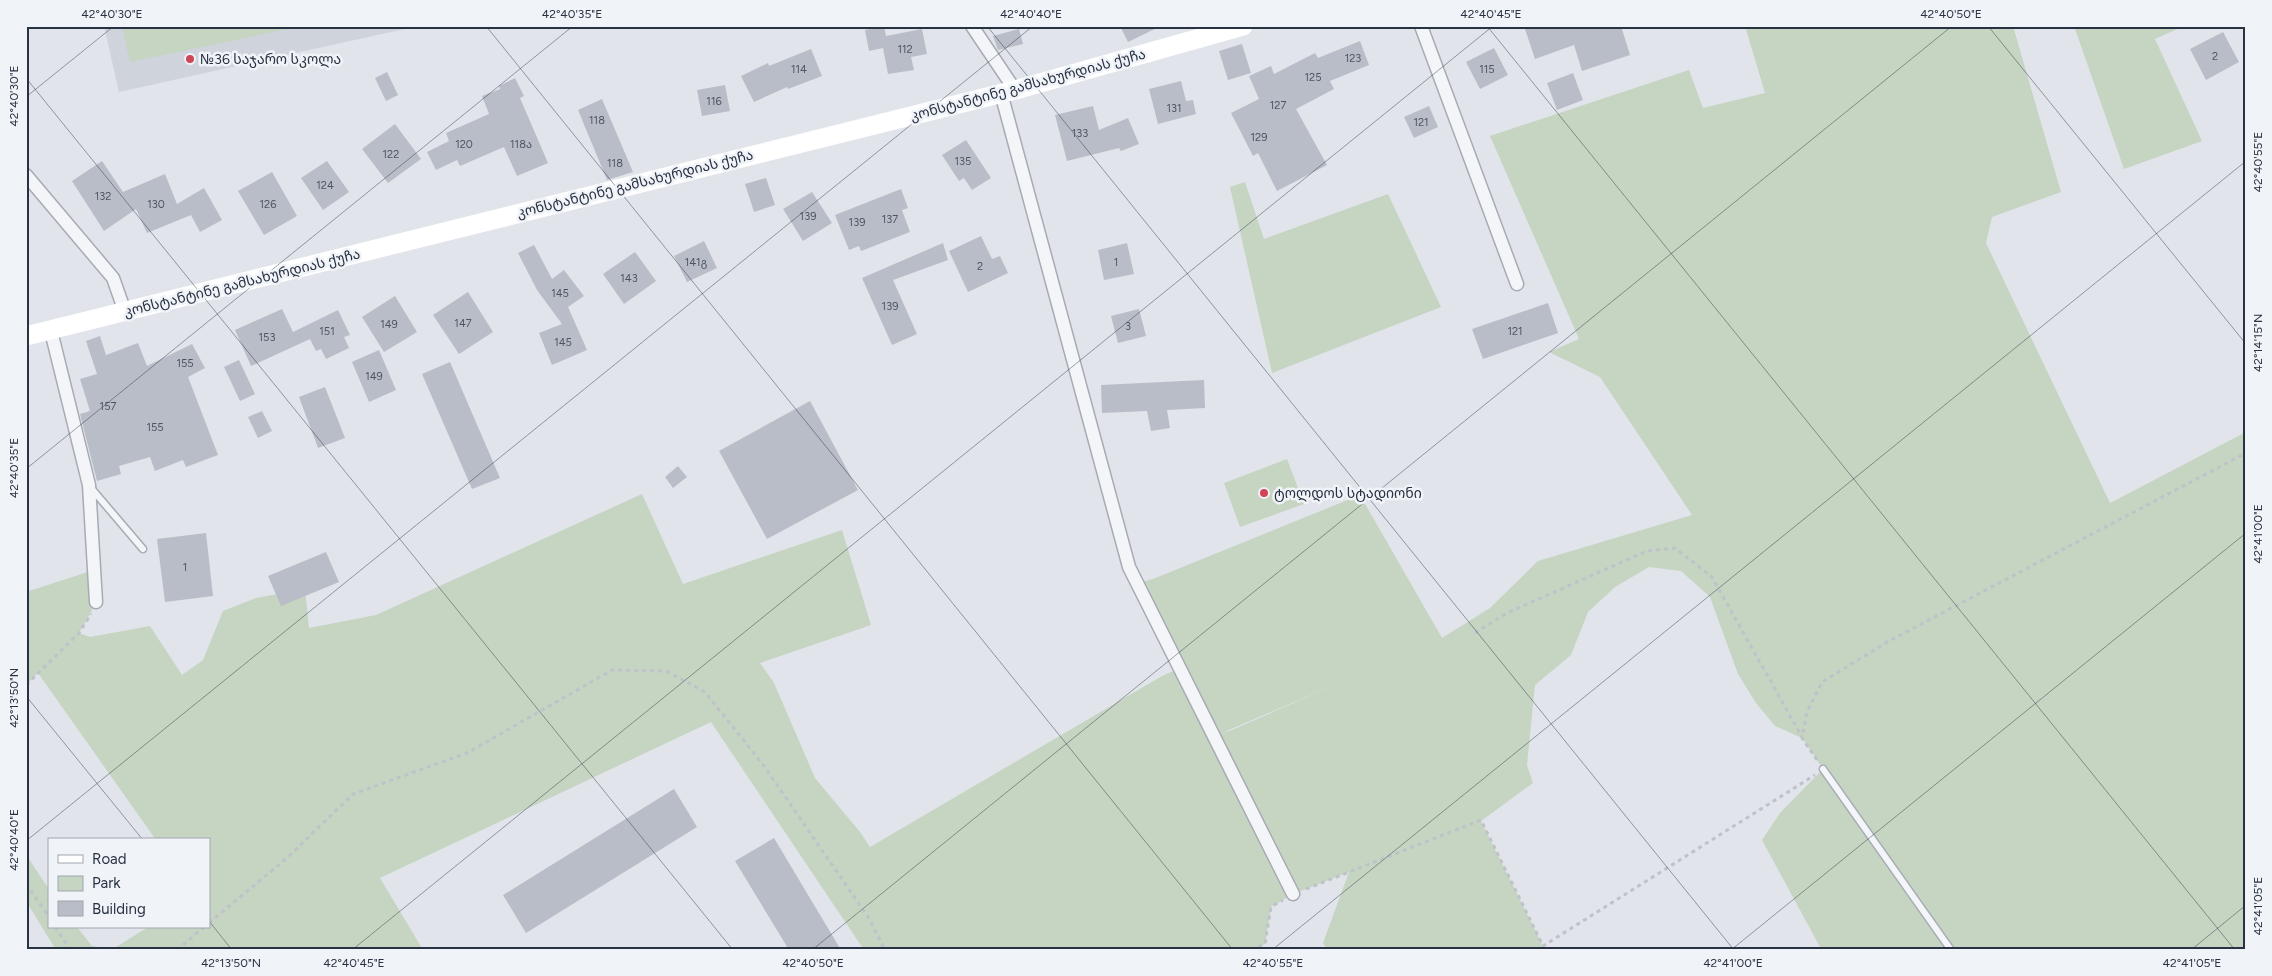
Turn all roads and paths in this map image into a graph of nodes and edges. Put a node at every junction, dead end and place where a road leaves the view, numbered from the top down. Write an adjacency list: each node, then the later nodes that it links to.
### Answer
1 (972, 26): 4 (street)
2 (1243, 26): 4 (street, კონსტანტინე გამსახურდიას ქუჩა)
3 (1421, 26): 6 (street)
4 (1008, 91): 7 (street, კონსტანტინე გამსახურდიას ქუჩა); 19 (street)
5 (26, 175): 7 (street)
6 (1517, 284)
7 (125, 312): 8 (street, კონსტანტინე გამსახურდიას ქუჩა)
8 (51, 331): 9 (street, კონსტანტინე გამსახურდიას ქუჩა); 11 (street)
9 (26, 336)
10 (2246, 453): 16 (path)
11 (89, 485): 12 (lane); 13 (street)
12 (143, 549)
13 (96, 602): 15 (path)
14 (1474, 633): 16 (path)
15 (26, 685)
16 (1802, 738): 17 (path)
17 (1823, 769): 19 (path); 28 (lane)
18 (26, 884): 20 (path)
19 (1293, 894): 27 (path)
20 (48, 916)
21 (210, 923): 26 (path)
22 (56, 928): 24 (path)
23 (203, 928): 25 (path)
24 (70, 950)
25 (176, 950)
26 (886, 950)
27 (1251, 950)
28 (1951, 950)

